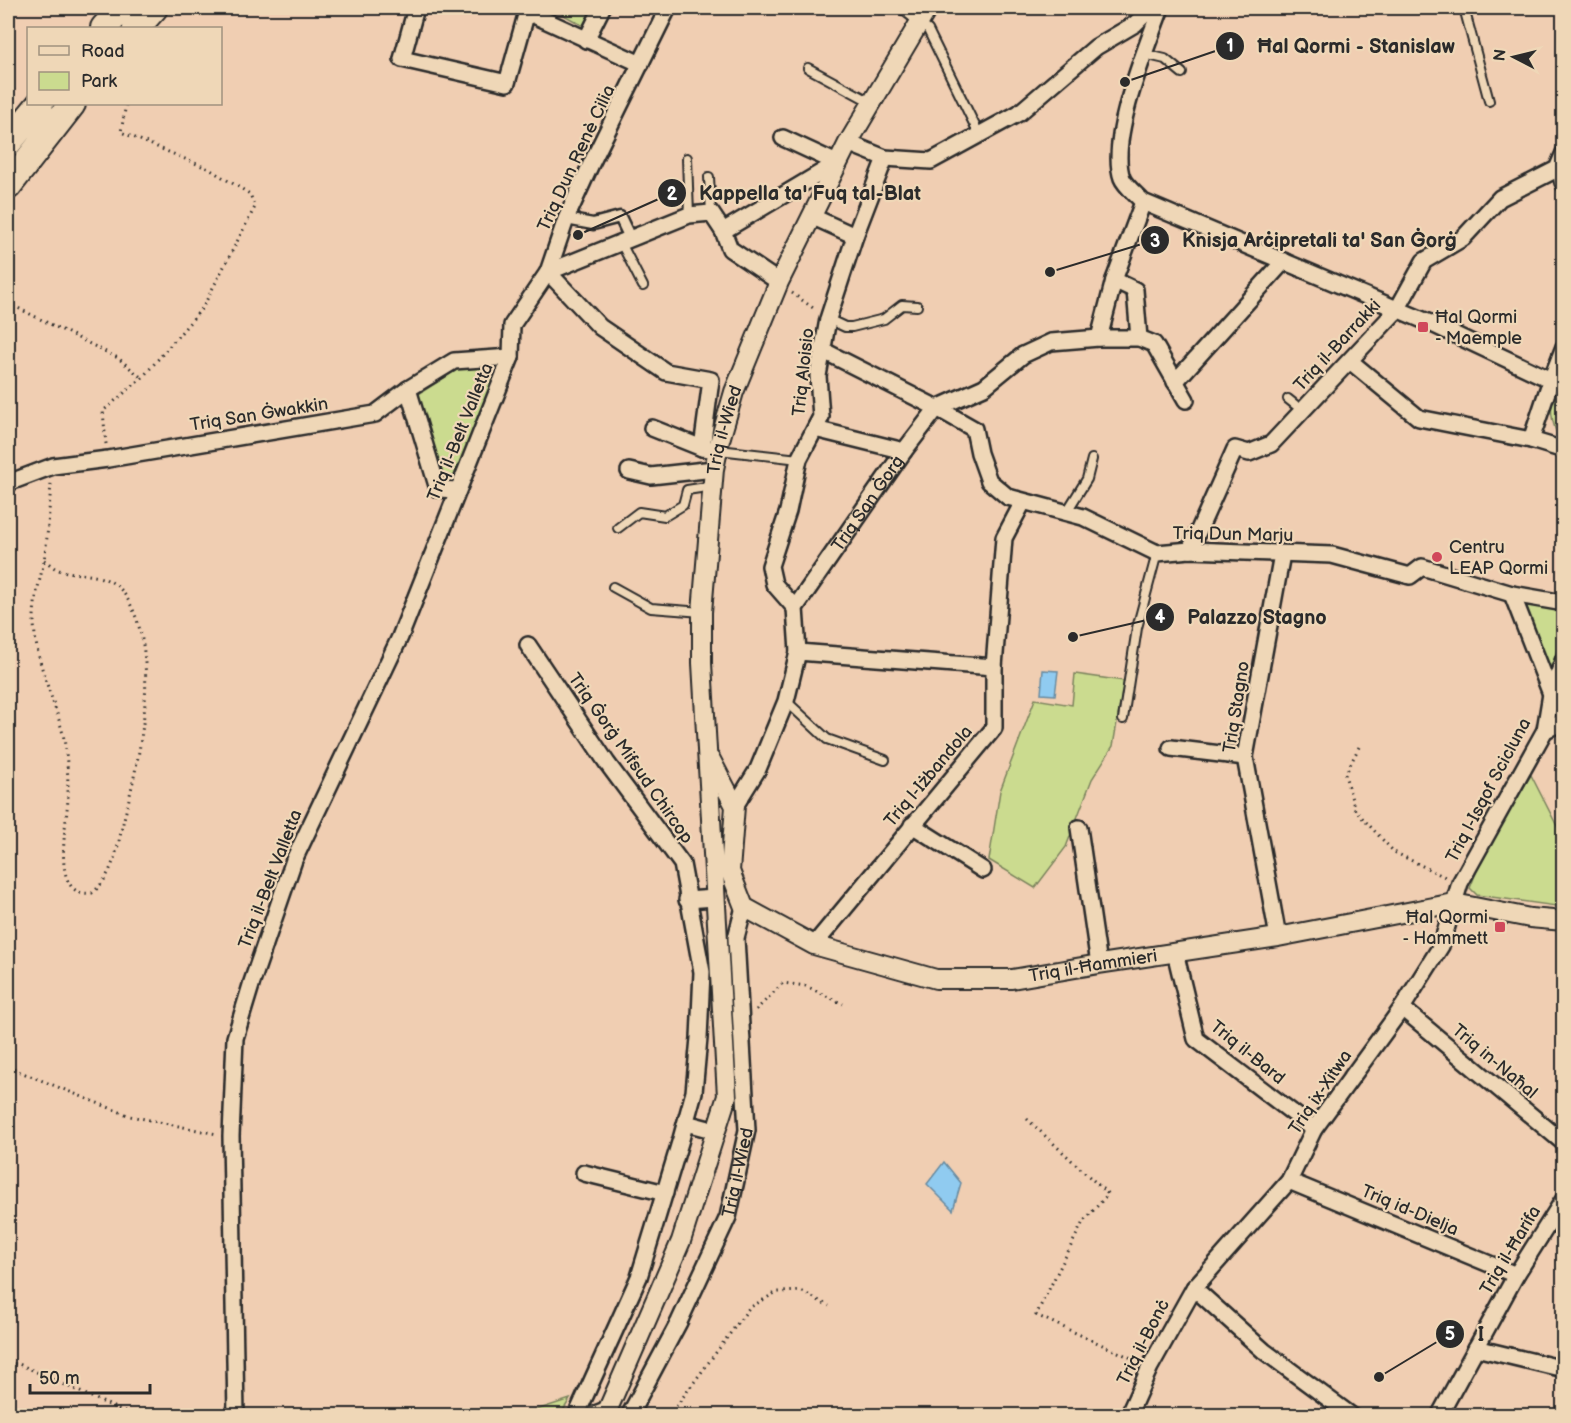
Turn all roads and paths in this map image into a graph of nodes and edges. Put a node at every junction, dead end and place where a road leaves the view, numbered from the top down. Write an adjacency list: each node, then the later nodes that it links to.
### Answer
1 (122, 8): 13 (highway)
2 (154, 8): 14 (highway)
3 (416, 8): 11 (street)
4 (602, 8): 15 (street)
5 (668, 8): 17 (street, Triq Dun Renè Cilia)
6 (901, 8): 12 (lane)
7 (928, 8): 12 (street, Triq il-Wied)
8 (1151, 8): 25 (street)
9 (1161, 8): 16 (street)
10 (1464, 8): 20 (lane)
11 (528, 10): 15 (street)
12 (918, 24): 21 (street, Triq il-Wied); 25 (lane)
13 (105, 27)
14 (137, 27)
15 (586, 40): 17 (street)
16 (1144, 54): 19 (lane); 37 (street)
17 (641, 64): 41 (street, Triq Dun Renè Cilia)
18 (808, 68): 21 (lane)
19 (1182, 73)
20 (1489, 101)
21 (872, 103): 28 (street, Triq il-Wied)
22 (71, 105): 35 (highway)
23 (126, 105): 60 (path)
24 (25, 117): 27 (highway)
25 (979, 134): 31 (street)
26 (783, 138): 32 (street)
27 (8, 143)
28 (848, 143): 31 (street); 32 (street, Triq il-Wied)
29 (1563, 153): 33 (street)
30 (687, 158): 39 (lane)
31 (885, 158): 43 (street, Triq Aloisio)
32 (837, 164): 40 (street, Triq il-Wied); 42 (street)
33 (1560, 171): 36 (lane); 52 (street, Triq il-Barrakki)
34 (709, 177): 38 (lane)
35 (8, 186)
36 (1563, 191)
37 (1143, 202): 45 (street); 47 (street)
38 (711, 213): 39 (street); 42 (street)
39 (688, 215): 44 (street)
40 (811, 216): 43 (street); 48 (street, Triq il-Wied)
41 (566, 219): 44 (street); 46 (street, Triq Dun Renè Cilia)
42 (723, 231): 48 (street)
43 (855, 236): 53 (street, Triq Aloisio)
44 (625, 241): 46 (street); 49 (lane)
45 (1284, 261): 52 (street); 62 (street)
46 (548, 272): 58 (street, Triq Dun Renè Cilia); 71 (street)
47 (1114, 280): 54 (street); 55 (street)
48 (779, 282): 53 (path); 71 (street, Triq il-Wied)
49 (644, 286)
50 (8, 303): 60 (path)
51 (917, 306): 53 (lane)
52 (1397, 310): 59 (street, Triq il-Barrakki); 61 (street)
53 (828, 318): 57 (street, Triq Aloisio)
54 (1099, 338): 55 (street, Triq San Ġorġ); 66 (street, Triq San Ġorġ)
55 (1139, 338): 62 (street)
56 (1563, 347): 61 (street)
57 (822, 350): 66 (street, Triq Dun Marju); 69 (street, Triq Aloisio)
58 (511, 357): 63 (street, Triq San Ġwakkin); 81 (street, Triq il-Belt Valletta)
59 (1350, 361): 67 (street, Triq il-Barrakki); 70 (street)
60 (142, 378): 74 (path)
61 (1551, 380): 70 (street)
62 (1175, 382): 65 (street)
63 (408, 389): 74 (street, Triq San Ġwakkin); 81 (street)
64 (1288, 399): 67 (lane)
65 (1186, 400)
66 (937, 408): 73 (street, Triq San Ġorġ); 82 (street, Triq Dun Marju)
67 (1303, 411): 85 (street, Triq il-Barrakki)
68 (652, 428): 71 (street)
69 (815, 429): 73 (street); 75 (street, Triq Aloisio)
70 (1531, 440): 72 (street)
71 (710, 449): 75 (lane); 79 (street, Triq il-Wied)
72 (1563, 450)
73 (904, 451): 92 (street, Triq San Ġorġ)
74 (108, 459): 77 (street, Triq San Ġwakkin)
75 (799, 459): 92 (street, Triq Aloisio)
76 (1092, 459): 83 (lane)
77 (53, 466): 80 (street, Triq San Ġwakkin); 88 (path)
78 (628, 471): 79 (street)
79 (714, 477): 84 (lane); 93 (street, Triq il-Wied)
80 (8, 483)
81 (457, 490): 130 (street, Triq il-Belt Valletta)
82 (1023, 502): 83 (street, Triq Dun Marju); 97 (street, Triq l-Iżbandola)
83 (1066, 513): 86 (street, Triq Dun Marju)
84 (618, 528)
85 (1190, 550): 86 (street, Triq Dun Marju); 87 (street, Triq Dun Marju)
86 (1157, 553): 100 (lane)
87 (1282, 554): 90 (street, Triq Dun Marju); 106 (street, Triq Stagno)
88 (44, 560): 88 (path)
89 (613, 587): 93 (lane)
90 (1512, 594): 91 (street, Triq Dun Marju); 98 (street)
91 (1563, 603)
92 (795, 608): 95 (street)
93 (702, 612): 105 (street, Triq il-Wied)
94 (528, 645): 114 (street, Triq Ġorġ Mifsud Chircop)
95 (798, 652): 97 (street); 99 (street)
96 (1563, 659): 98 (street, Triq l-Isqof Scicluna)
97 (994, 666): 109 (street, Triq l-Iżbandola)
98 (1551, 693): 102 (street, Triq l-Isqof Scicluna)
99 (786, 701): 107 (lane); 108 (street)
100 (1123, 719)
101 (1563, 722): 102 (street)
102 (1545, 730): 112 (street, Triq l-Isqof Scicluna)
103 (1359, 747): 112 (path)
104 (1171, 748): 106 (street)
105 (708, 753): 108 (street); 113 (street, Triq il-Wied)
106 (1245, 757): 118 (street, Triq Stagno)
107 (885, 760)
108 (735, 806): 116 (street)
109 (912, 825): 111 (street); 119 (street, Triq l-Iżbandola)
110 (1079, 828): 121 (street)
111 (983, 870)
112 (1460, 883): 115 (street, Triq l-Isqof Scicluna)
113 (715, 898): 114 (street); 129 (street, Triq il-Wied)
114 (687, 900): 127 (street)
115 (1454, 903): 117 (street); 118 (street, Triq il-Ħammieri); 123 (street, Triq ix-Xitwa)
116 (744, 907): 119 (street, Triq il-Ħammieri); 124 (street, Triq il-Wied)
117 (1563, 921)
118 (1278, 936): 120 (street, Triq il-Ħammieri)
119 (814, 945): 121 (street, Triq il-Ħammieri)
120 (1175, 952): 121 (street, Triq il-Ħammieri); 128 (street, Triq il-Bard)
121 (1099, 964)
122 (843, 1004): 124 (path)
123 (1402, 1008): 128 (street, Triq ix-Xitwa); 131 (street, Triq in-Naħal)
124 (741, 1023): 150 (street, Triq il-Wied)
125 (8, 1067): 130 (path)
126 (1028, 1119): 143 (path)
127 (686, 1123): 129 (street, Triq il-Wied); 134 (street)
128 (1314, 1129): 133 (street, Triq ix-Xitwa)
129 (716, 1131): 145 (street, Triq il-Wied)
130 (231, 1136): 147 (street, Triq il-Belt Valletta)
131 (1563, 1143)
132 (584, 1173): 134 (street)
133 (1289, 1181): 138 (street, Triq id-Dielja); 139 (street, Triq ix-Xitwa)
134 (665, 1193): 148 (street)
135 (1563, 1199): 136 (street, Triq il-Ħarifa)
136 (1547, 1225): 137 (street); 138 (street, Triq il-Ħarifa)
137 (1563, 1227)
138 (1516, 1275): 141 (street, Triq il-Ħarifa)
139 (1194, 1288): 143 (street, Triq il-Bonċ); 153 (street)
140 (830, 1306): 151 (path)
141 (1476, 1348): 144 (street); 154 (street, Triq il-Ħarifa)
142 (8, 1363): 146 (path)
143 (1150, 1367): 152 (street, Triq il-Bonċ)
144 (1563, 1369)
145 (608, 1412): 149 (street)
146 (133, 1416)
147 (236, 1416)
148 (576, 1416)
149 (590, 1416)
150 (629, 1416)
151 (669, 1416)
152 (1128, 1416)
153 (1352, 1416)
154 (1438, 1416)

